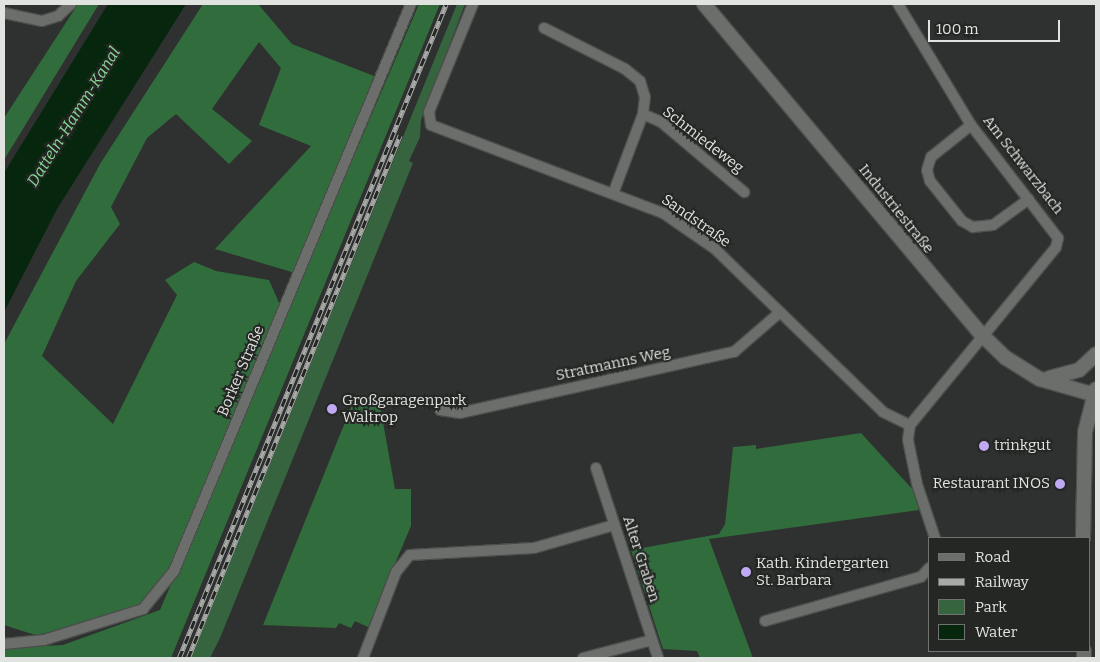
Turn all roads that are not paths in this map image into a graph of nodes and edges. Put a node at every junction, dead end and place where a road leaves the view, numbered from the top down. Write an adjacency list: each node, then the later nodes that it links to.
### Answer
1 (71, 4): 6 (street)
2 (411, 4): 27 (street, Borker Straße)
3 (472, 4): 10 (street, Sandstraße)
4 (704, 4): 14 (main road, Industriestraße)
5 (898, 4): 9 (street, Am Schwarzbach)
6 (4, 13)
7 (544, 28): 8 (street, Schmiedeweg)
8 (643, 114): 10 (street, Schmiedeweg); 11 (street, Schmiedeweg)
9 (971, 125): 12 (street, Am Schwarzbach); 12 (street)
10 (614, 191): 13 (street, Sandstraße)
11 (744, 192)
12 (1029, 199): 14 (street, Am Schwarzbach)
13 (779, 313): 18 (street, Stratmanns Weg); 19 (street, Sandstraße)
14 (983, 336): 16 (main road, Industriestraße); 19 (street)
15 (1096, 354): 16 (main road)
16 (1040, 379): 17 (main road, Industriestraße)
17 (1095, 392): 23 (main road)
18 (440, 410)
19 (910, 425): 22 (street)
20 (596, 468): 21 (street, Alter Graben)
21 (614, 525): 26 (street, Alter Graben); 28 (street)
22 (935, 537)
23 (1083, 537)
24 (928, 569): 25 (street)
25 (765, 620)
26 (652, 640): 29 (street); 30 (street, Alter Graben)
27 (4, 644)
28 (362, 658)
29 (583, 658)
30 (658, 658)

